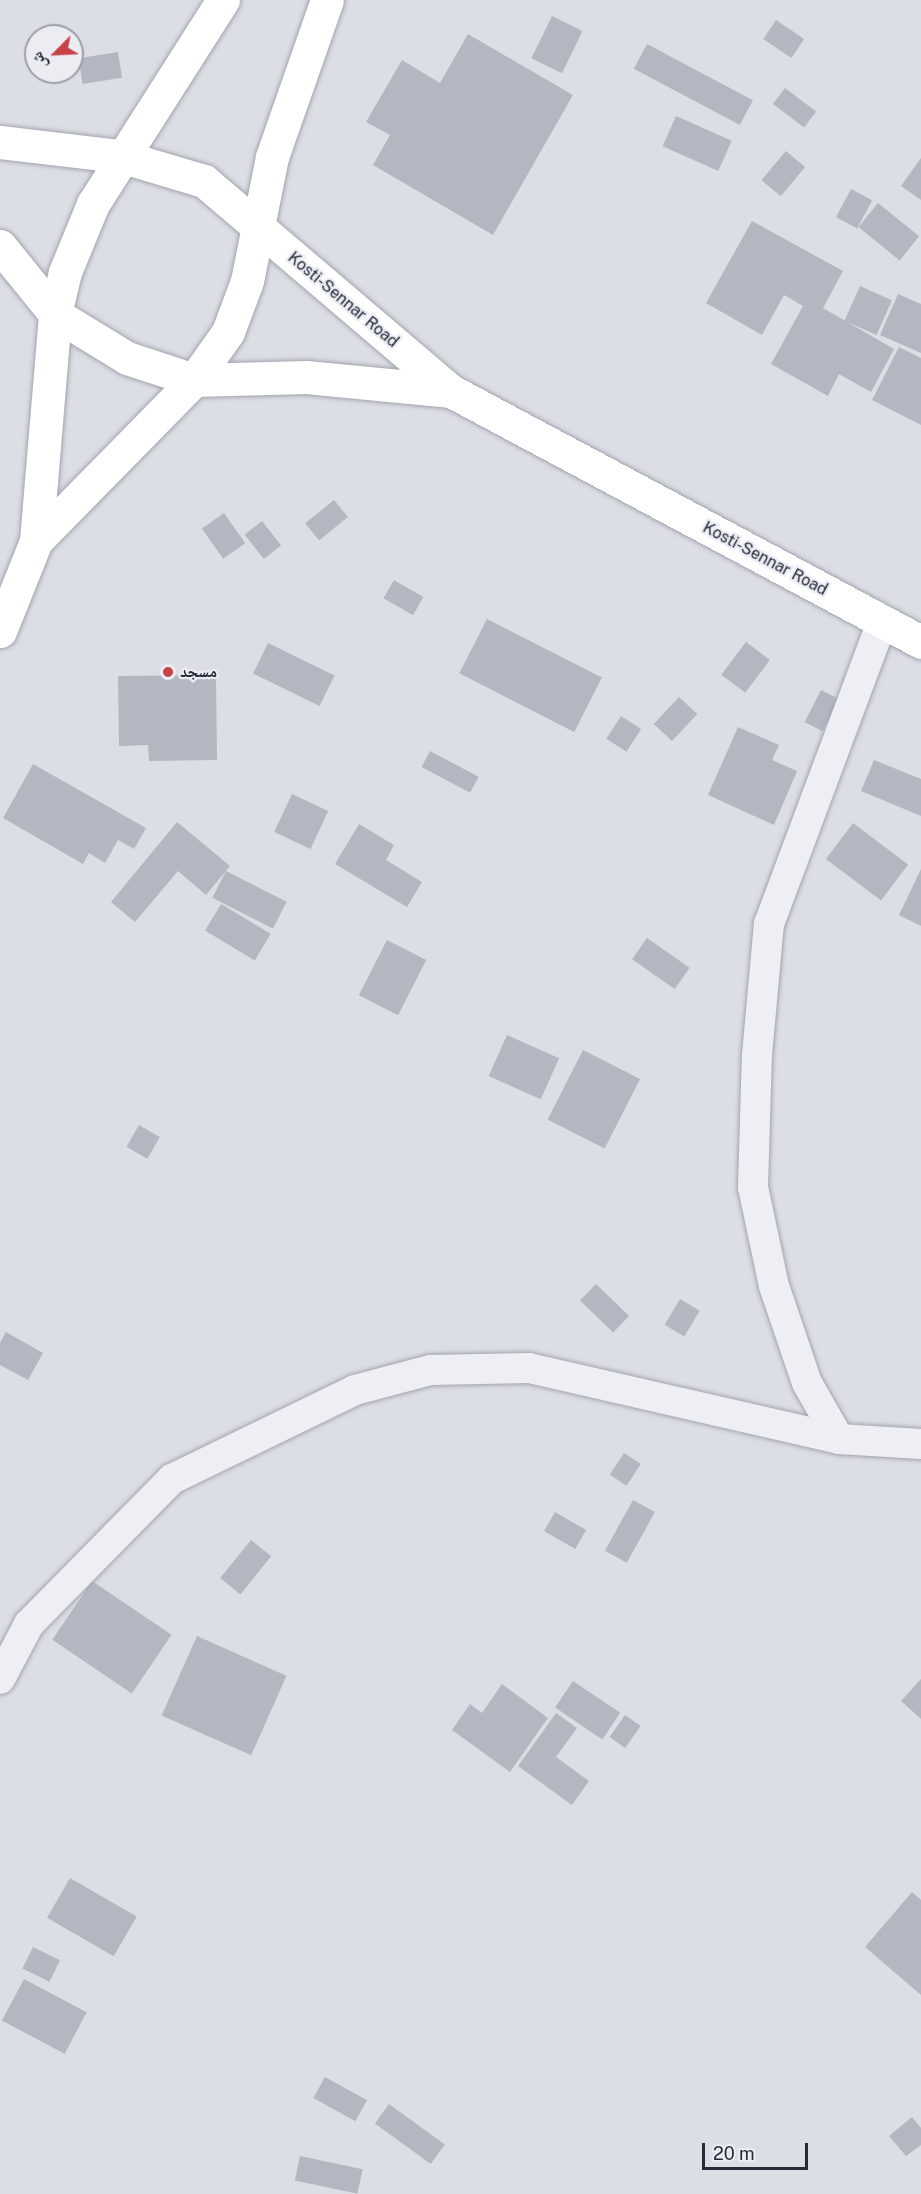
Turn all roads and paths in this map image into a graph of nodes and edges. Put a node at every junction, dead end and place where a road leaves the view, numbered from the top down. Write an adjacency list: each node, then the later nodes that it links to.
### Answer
1 (223, 0): 4 (main road)
2 (327, 0): 5 (main road)
3 (0, 142): 4 (main road, Kosti-Sennar Road)
4 (120, 156): 5 (main road, Kosti-Sennar Road); 7 (main road)
5 (258, 223): 8 (main road); 9 (main road, Kosti-Sennar Road)
6 (0, 246): 7 (main road, Kosti-Sennar Road)
7 (55, 314): 8 (main road, Kosti-Sennar Road); 10 (main road)
8 (194, 380): 9 (main road, Kosti-Sennar Road); 10 (main road)
9 (451, 391): 11 (main road, Kosti-Sennar Road)
10 (36, 541): 12 (main road)
11 (882, 621): 13 (main road, Kosti-Sennar Road); 14 (street)
12 (0, 631)
13 (921, 642)
14 (839, 1439): 15 (street); 16 (street)
15 (921, 1444)
16 (0, 1679)

